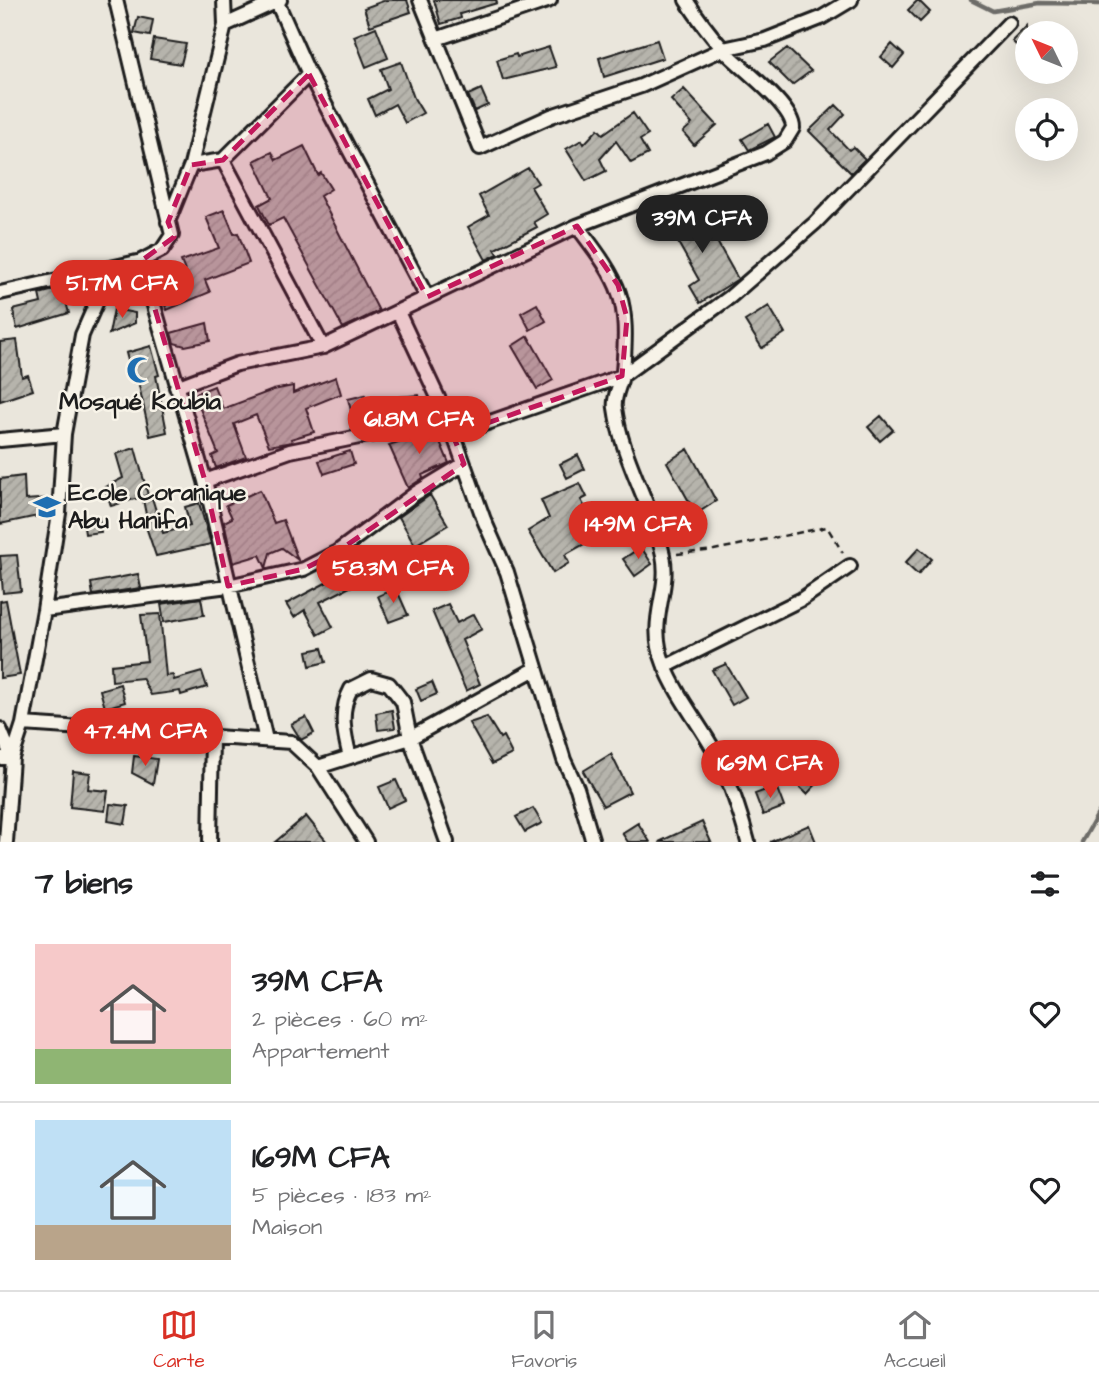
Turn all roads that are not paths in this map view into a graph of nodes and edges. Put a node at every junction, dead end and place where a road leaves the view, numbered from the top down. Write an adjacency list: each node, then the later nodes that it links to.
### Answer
1 (116, 0): 15 (street)
2 (224, 0): 9 (street)
3 (277, 0): 9 (street); 12 (street)
4 (420, 0): 10 (street)
5 (550, 0): 10 (street)
6 (686, 0): 11 (street)
7 (851, 0): 11 (street)
8 (1009, 23): 22 (street)
9 (225, 25): 14 (street)
10 (436, 39): 11 (street)
11 (723, 49): 16 (street)
12 (309, 74): 13 (street); 19 (street)
13 (223, 160): 14 (street); 21 (street)
14 (191, 165): 15 (street)
15 (168, 222): 17 (street)
16 (578, 226): 19 (street); 22 (street)
17 (141, 261): 18 (street); 23 (street); 25 (street)
18 (0, 293)
19 (426, 297): 20 (street)
20 (398, 312): 21 (street); 24 (street)
21 (323, 347): 23 (street)
22 (622, 376): 26 (street); 33 (street)
23 (176, 387): 29 (street)
24 (448, 419): 26 (street); 29 (street)
25 (64, 434): 27 (street); 32 (street)
26 (453, 435): 28 (street)
27 (0, 440)
28 (464, 464): 31 (street); 34 (street)
29 (205, 481): 31 (street)
30 (850, 566): 33 (street)
31 (228, 586): 32 (street); 39 (street)
32 (44, 610): 35 (street)
33 (665, 667): 48 (street)
34 (535, 669): 38 (street); 47 (street)
35 (23, 724): 37 (street); 41 (street)
36 (0, 729): 41 (street)
37 (212, 738): 39 (street); 44 (street)
38 (410, 738): 40 (street); 40 (street); 46 (street)
39 (265, 740): 42 (street)
40 (350, 757): 42 (street)
41 (6, 758): 43 (street)
42 (318, 767): 45 (street)
43 (6, 842)
44 (210, 842)
45 (366, 842)
46 (447, 842)
47 (593, 842)
48 (748, 842)

